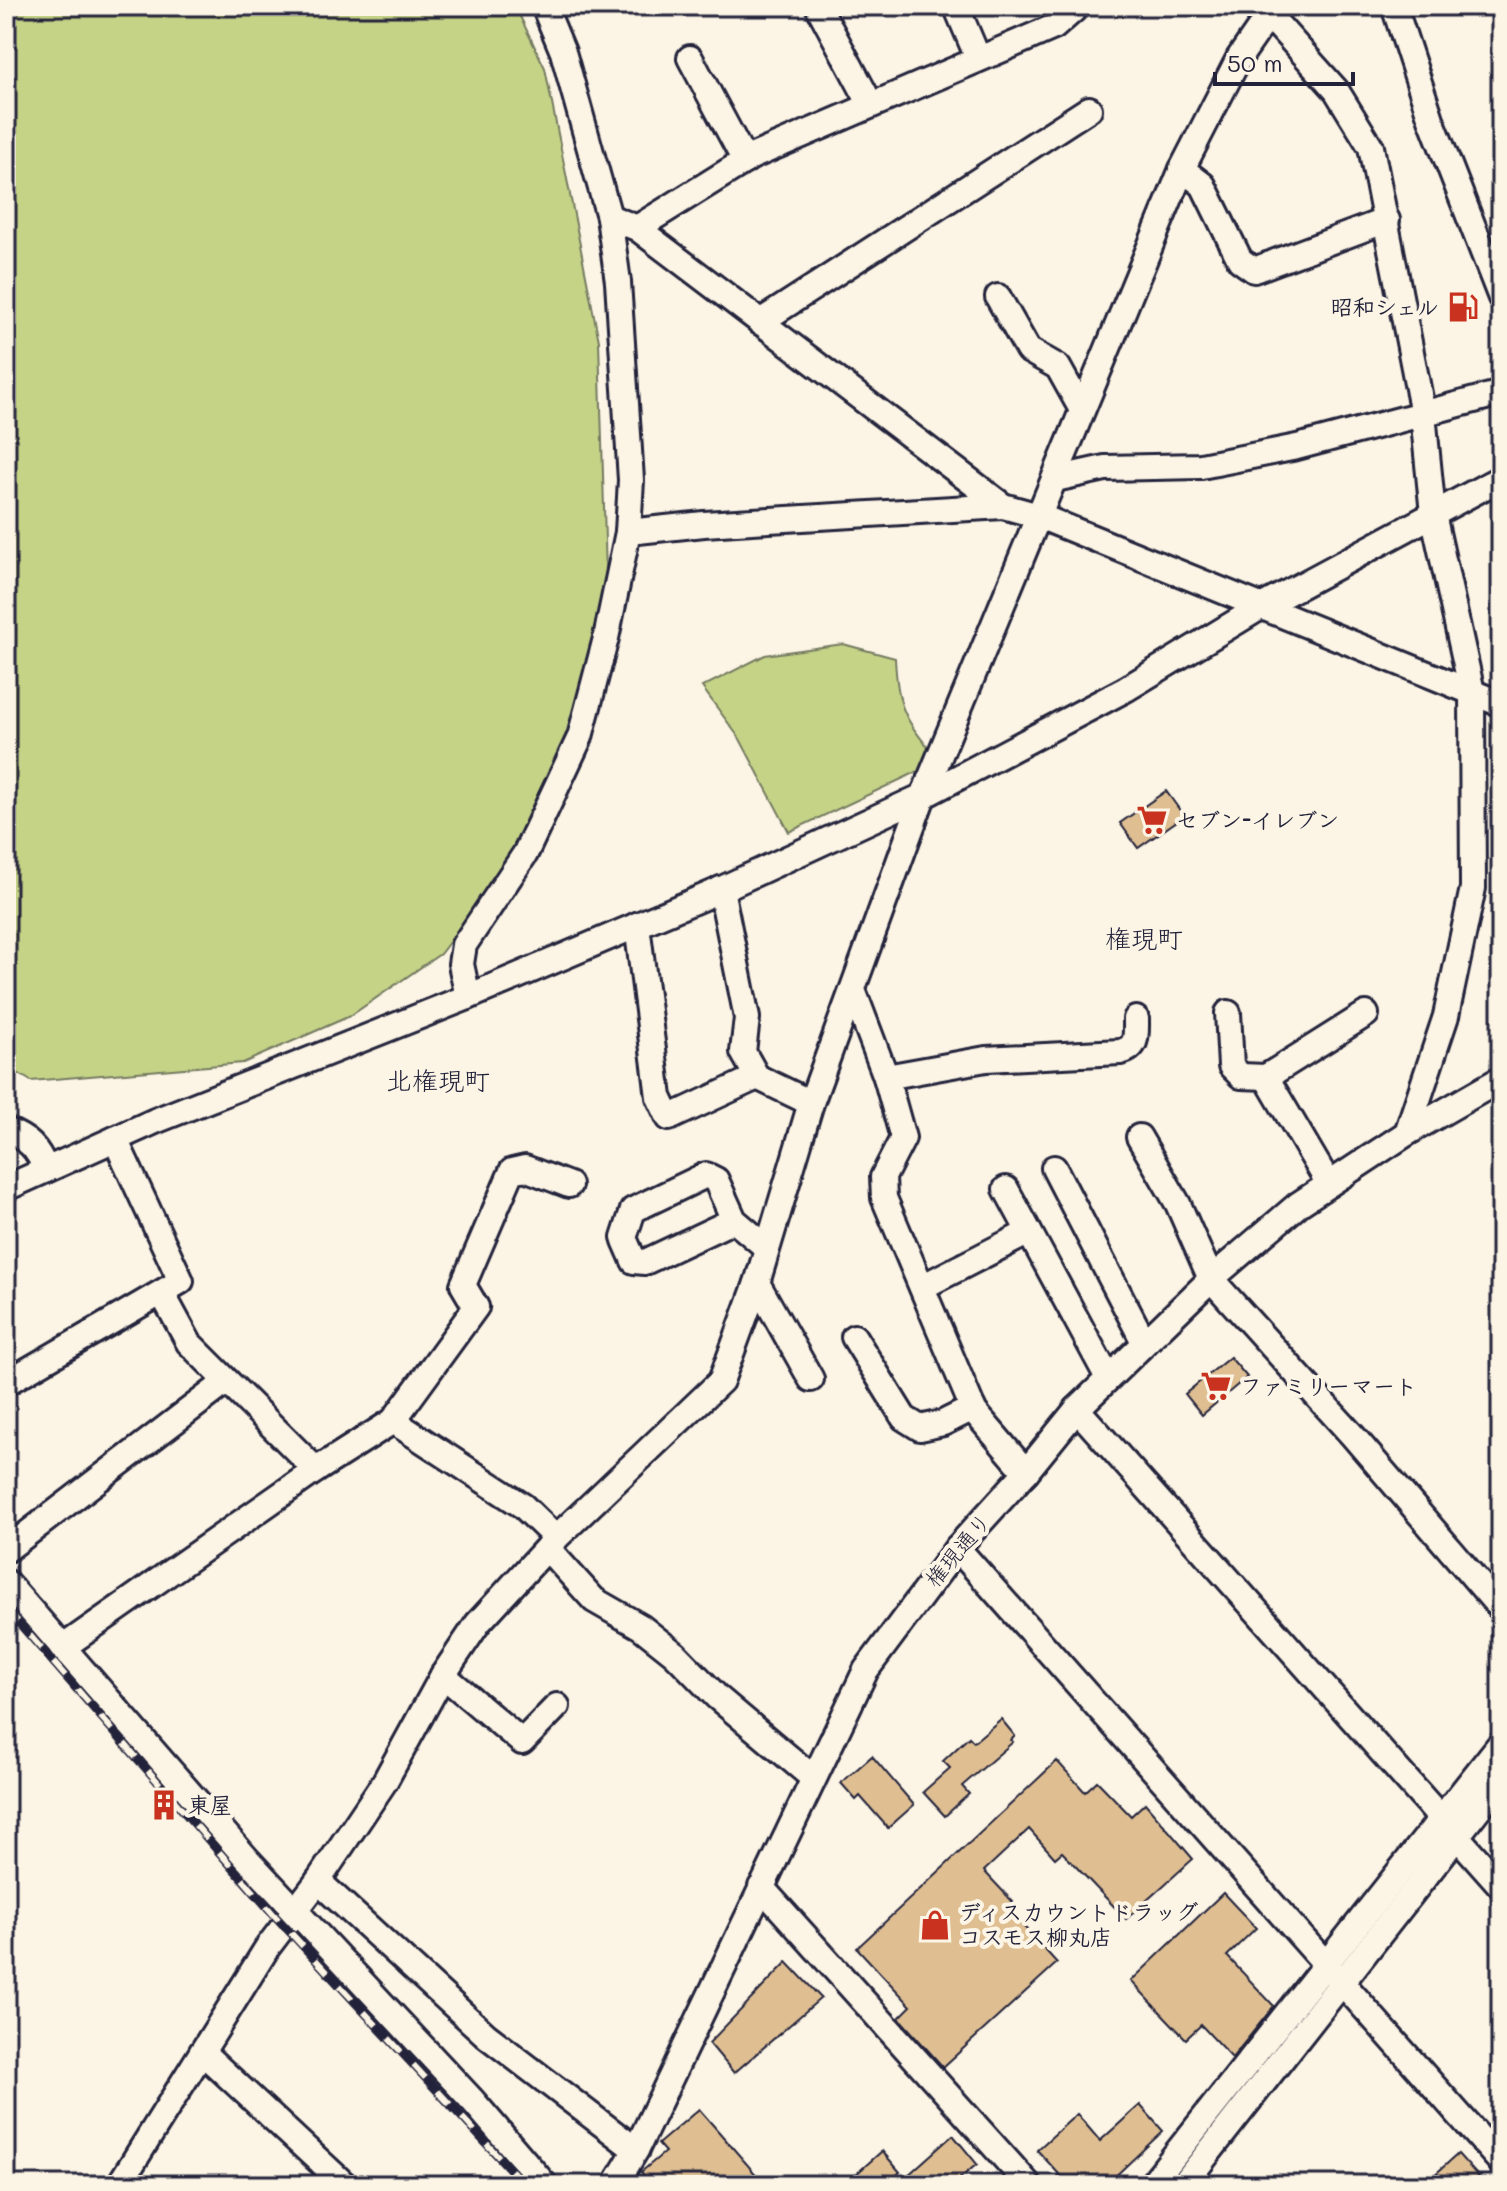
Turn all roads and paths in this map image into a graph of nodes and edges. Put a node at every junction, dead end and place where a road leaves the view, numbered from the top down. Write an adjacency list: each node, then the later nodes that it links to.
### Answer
1 (544, 6): 13 (street)
2 (818, 6): 9 (street)
3 (956, 6): 8 (street)
4 (1078, 6): 8 (street)
5 (1394, 6): 17 (street)
6 (1271, 10): 12 (street); 14 (street)
7 (690, 58): 11 (street)
8 (978, 58): 9 (street)
9 (871, 105): 11 (street)
10 (1089, 109): 18 (street)
11 (745, 161): 15 (street)
12 (1182, 169): 14 (street); 20 (street)
13 (609, 217): 15 (street); 27 (street)
14 (1387, 220): 21 (street)
15 (637, 228): 18 (street)
16 (998, 297): 20 (street)
17 (1501, 298)
18 (760, 322): 24 (street)
19 (1501, 393): 21 (street)
20 (1082, 410): 23 (street)
21 (1423, 414): 23 (street); 25 (street)
22 (1501, 478): 25 (street)
23 (1055, 479): 26 (street)
24 (1003, 506): 26 (street); 27 (street)
25 (1433, 514): 28 (street); 29 (street)
26 (1039, 516): 28 (street); 31 (street)
27 (628, 532): 35 (street)
28 (1259, 608): 29 (street); 31 (street)
29 (1472, 692): 30 (street); 45 (street)
30 (1501, 704)
31 (923, 796): 32 (street); 34 (street)
32 (721, 889): 33 (street); 39 (street)
33 (637, 925): 35 (street); 39 (street)
34 (853, 990): 40 (street); 43 (street)
35 (468, 997): 47 (street)
36 (1228, 1013): 41 (street)
37 (1366, 1014): 41 (street)
38 (1136, 1019): 40 (street)
39 (757, 1077): 43 (street)
40 (886, 1077): 59 (street)
41 (1266, 1077): 50 (street)
42 (1501, 1079): 45 (street, 権現通り)
43 (811, 1103): 56 (street)
44 (6, 1130): 49 (street)
45 (1407, 1133): 50 (street, 権現通り)
46 (1139, 1137): 57 (street)
47 (115, 1139): 49 (street); 60 (street)
48 (1054, 1168): 62 (street)
49 (46, 1170): 52 (street)
50 (1329, 1184): 57 (street, 権現通り)
51 (569, 1185): 69 (street)
52 (6, 1188)
53 (1006, 1189): 55 (street)
54 (734, 1220): 56 (street)
55 (1029, 1232): 59 (street); 63 (street)
56 (766, 1247): 58 (street)
57 (1211, 1279): 62 (street, 権現通り); 76 (street)
58 (757, 1283): 64 (street); 72 (street)
59 (922, 1287): 67 (street)
60 (163, 1295): 65 (street); 66 (street)
61 (854, 1337): 67 (street)
62 (1144, 1342): 63 (street, 権現通り)
63 (1108, 1378): 68 (street, 権現通り)
64 (811, 1379)
65 (226, 1382): 70 (street); 74 (street)
66 (6, 1383)
67 (973, 1408): 71 (street)
68 (1077, 1409): 71 (street, 権現通り); 83 (street)
69 (393, 1421): 70 (street); 72 (street)
70 (316, 1470): 77 (street)
71 (1026, 1472): 73 (street, 権現通り)
72 (552, 1544): 78 (street); 81 (street)
73 (957, 1548): 81 (street, 権現通り); 88 (street)
74 (6, 1550)
75 (6, 1582): 77 (street)
76 (1501, 1609)
77 (62, 1648): 87 (street)
78 (443, 1675): 79 (street); 84 (street)
79 (557, 1706)
80 (1501, 1743): 83 (street)
81 (812, 1777): 86 (street, 権現通り)
82 (1501, 1780): 83 (street)
83 (1449, 1828): 85 (street); 88 (street); 89 (street)
84 (318, 1881): 87 (street); 91 (street)
85 (1501, 1886)
86 (761, 1887): 91 (street, 権現通り); 97 (street)
87 (296, 1912): 90 (street); 95 (street)
88 (1326, 1963): 89 (street); 98 (street)
89 (1342, 1982): 92 (street); 99 (street)
90 (202, 2052): 93 (street); 94 (street)
91 (636, 2150): 96 (street, 権現通り)
92 (1501, 2162)
93 (119, 2185)
94 (345, 2185)
95 (545, 2185)
96 (615, 2185)
97 (1029, 2185)
98 (1151, 2185)
99 (1183, 2185)

